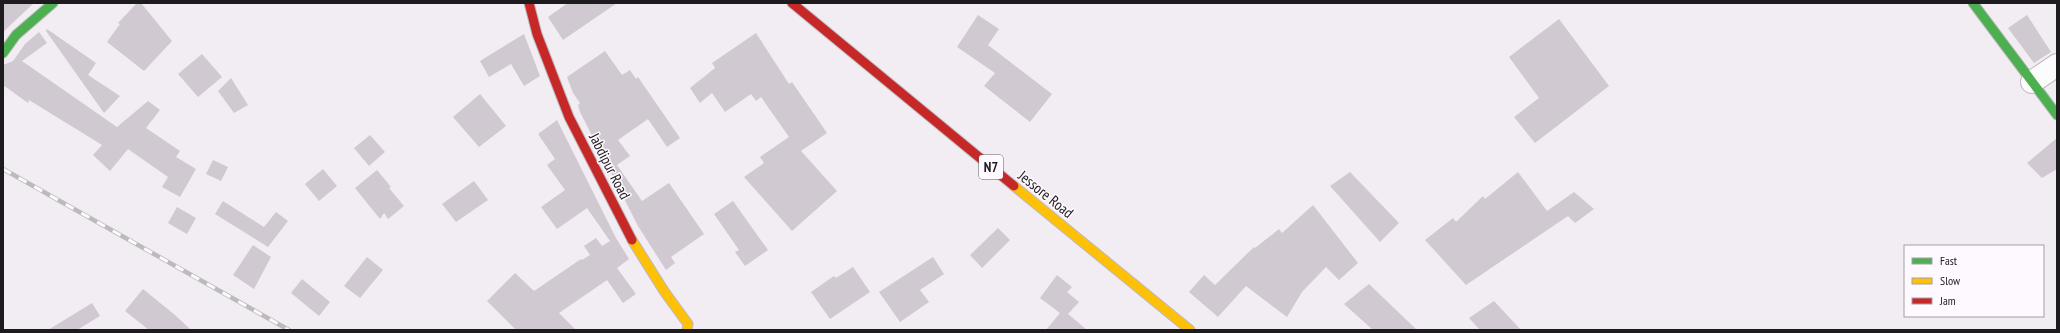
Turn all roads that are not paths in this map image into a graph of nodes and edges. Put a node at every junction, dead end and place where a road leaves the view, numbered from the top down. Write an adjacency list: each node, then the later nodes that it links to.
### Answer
1 (53, 3): 5 (main road)
2 (529, 3): 9 (main road, Jabdipur Road)
3 (792, 3): 10 (main road, Jessore Road / N7)
4 (1973, 3): 7 (main road)
5 (3, 53)
6 (2057, 65): 7 (street)
7 (2032, 82): 8 (main road)
8 (2057, 115)
9 (687, 330)
10 (1190, 330)

